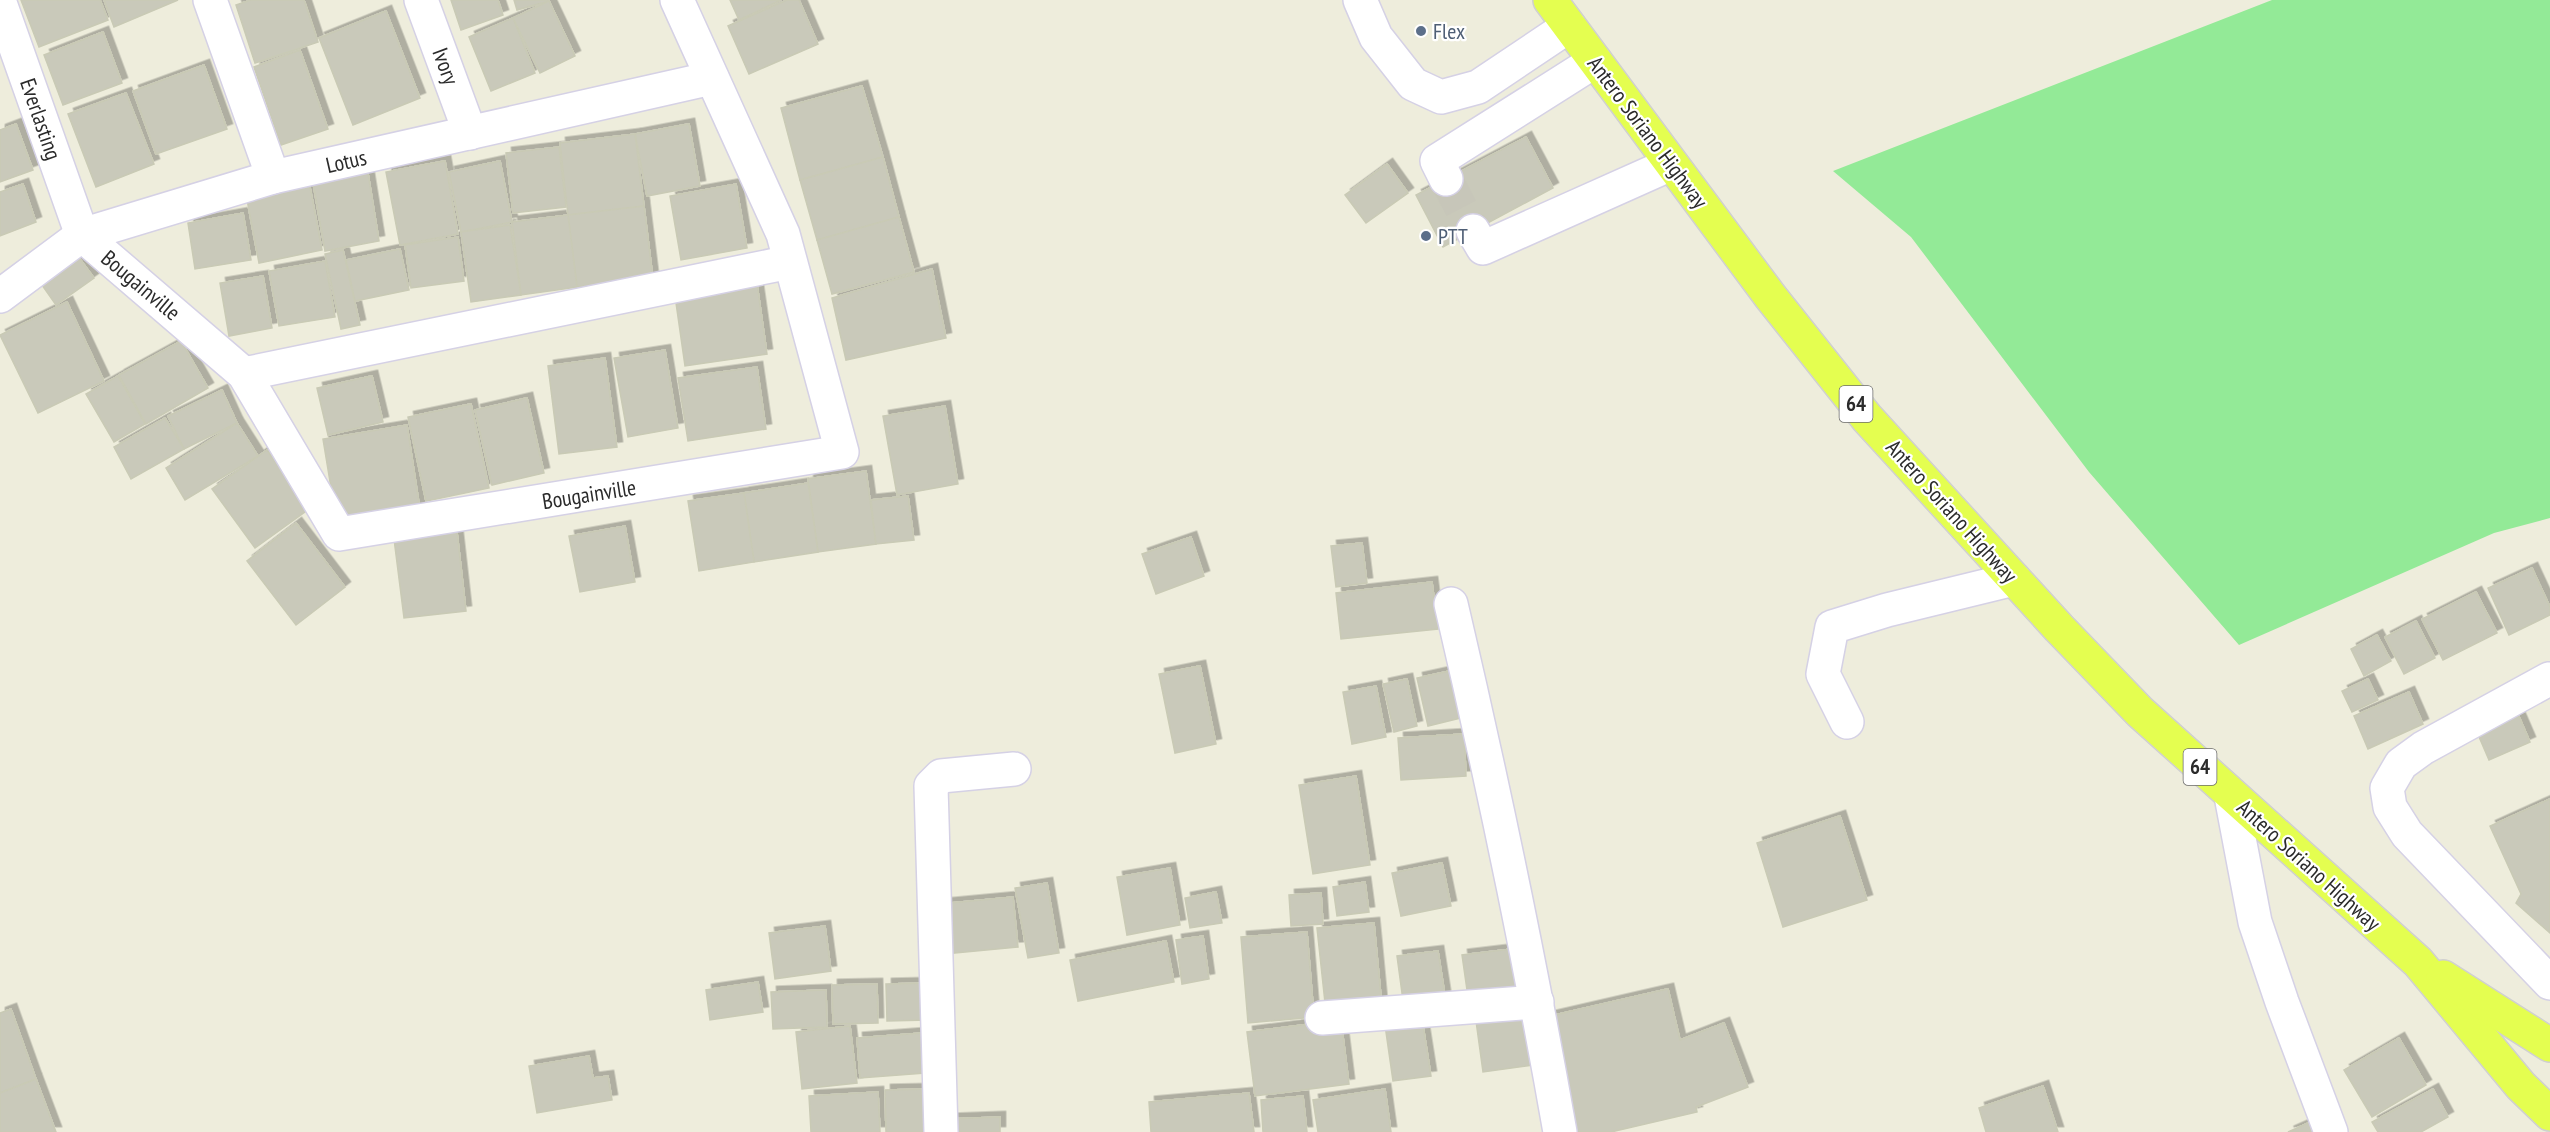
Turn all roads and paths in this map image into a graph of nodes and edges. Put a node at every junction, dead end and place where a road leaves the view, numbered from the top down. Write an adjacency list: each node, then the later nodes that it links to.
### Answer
1 (210, 0): 12 (street)
2 (422, 0): 10 (street, Ivory)
3 (677, 0): 9 (street, Bougainville)
4 (1360, 0): 7 (street)
5 (1550, 0): 7 (main road, Antero Soriano Highway / 64)
6 (0, 3): 15 (street, Everlasting)
7 (1569, 26): 8 (main road, Antero Soriano Highway / 64)
8 (1595, 61): 11 (main road, Antero Soriano Highway / 64); 13 (street)
9 (712, 78): 10 (street, Lotus); 16 (street, Bougainville)
10 (470, 133): 12 (street, Lotus)
11 (1671, 164): 14 (street); 19 (main road, Antero Soriano Highway / 64)
12 (273, 177): 15 (street, Lotus)
13 (1446, 179)
14 (1473, 231)
15 (82, 235): 17 (street, Lotus); 18 (street, Bougainville)
16 (790, 262): 18 (street); 18 (street, Bougainville)
17 (0, 296)
18 (244, 374)
19 (2014, 579): 22 (street); 24 (main road, Antero Soriano Highway / 64)
20 (1451, 603): 27 (street)
21 (2549, 679): 26 (street)
22 (1847, 722)
23 (1014, 769): 31 (street)
24 (2231, 796): 25 (main road, Antero Soriano Highway / 64); 33 (street)
25 (2418, 962): 29 (main road, Antero Soriano Highway / 64); 30 (main road, Antero Soriano Highway / 64)
26 (2550, 983)
27 (1537, 1002): 28 (street); 32 (street)
28 (1322, 1018)
29 (2550, 1045)
30 (2550, 1114)
31 (941, 1132)
32 (1560, 1132)
33 (2331, 1132)

